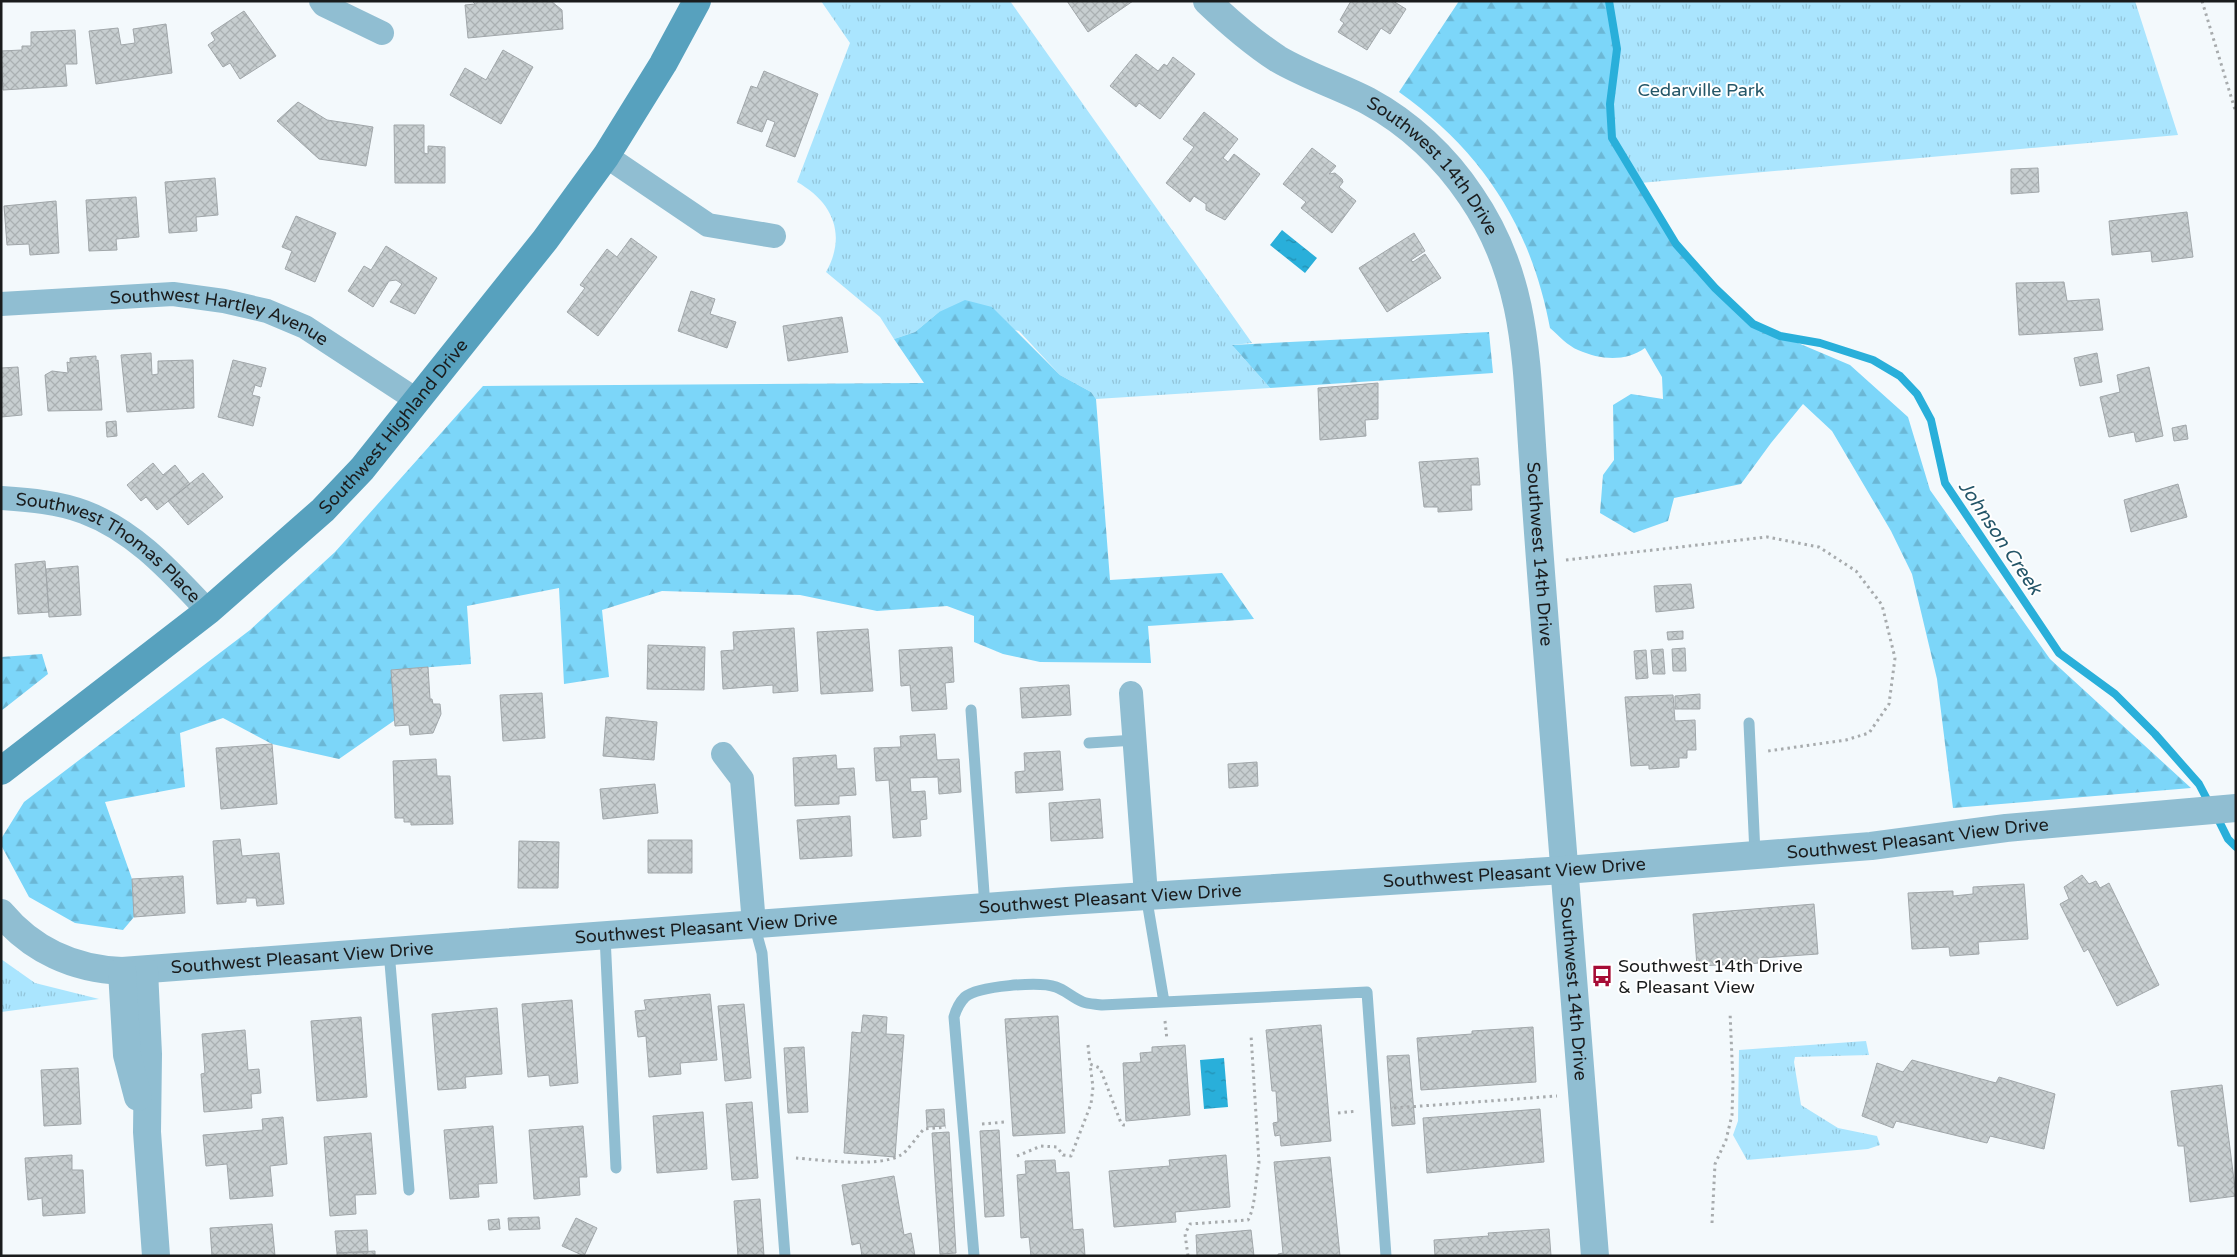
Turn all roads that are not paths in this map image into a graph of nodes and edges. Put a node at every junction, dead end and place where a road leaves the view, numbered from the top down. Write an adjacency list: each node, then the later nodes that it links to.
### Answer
1 (321, 1): 4 (street)
2 (697, 1): 5 (main road, Southwest Highland Drive)
3 (1207, 1): 20 (street, Southwest 14th Drive)
4 (382, 33)
5 (606, 156): 6 (street); 8 (main road, Southwest Highland Drive)
6 (774, 236)
7 (1, 304): 8 (street, Southwest Hartley Avenue)
8 (418, 401): 10 (main road, Southwest Highland Drive)
9 (1, 498): 10 (street, Southwest Thomas Place)
10 (208, 611): 17 (main road, Southwest Highland Drive)
11 (1131, 693): 14 (street)
12 (971, 710): 22 (lane)
13 (1749, 723): 19 (lane)
14 (1135, 740): 15 (lane); 21 (street)
15 (1089, 743)
16 (722, 754): 24 (street)
17 (1, 771)
18 (2235, 808): 19 (street, Southwest Pleasant View Drive)
19 (1755, 854): 20 (street, Southwest Pleasant View Drive)
20 (1564, 870): 21 (street, Southwest Pleasant View Drive); 35 (street, Southwest 14th Drive)
21 (1146, 895): 22 (street, Southwest Pleasant View Drive); 28 (lane)
22 (985, 907): 24 (street, Southwest Pleasant View Drive)
23 (1, 913): 27 (street, Southwest Pleasant View Drive)
24 (754, 924): 25 (street, Southwest Pleasant View Drive); 32 (lane)
25 (605, 936): 26 (street, Southwest Pleasant View Drive); 29 (lane)
26 (389, 951): 27 (street, Southwest Pleasant View Drive); 30 (lane)
27 (133, 970): 31 (street)
28 (1164, 1002): 33 (lane); 34 (lane)
29 (616, 1168)
30 (409, 1190)
31 (156, 1256)
32 (785, 1256)
33 (974, 1256)
34 (1386, 1256)
35 (1595, 1256)

